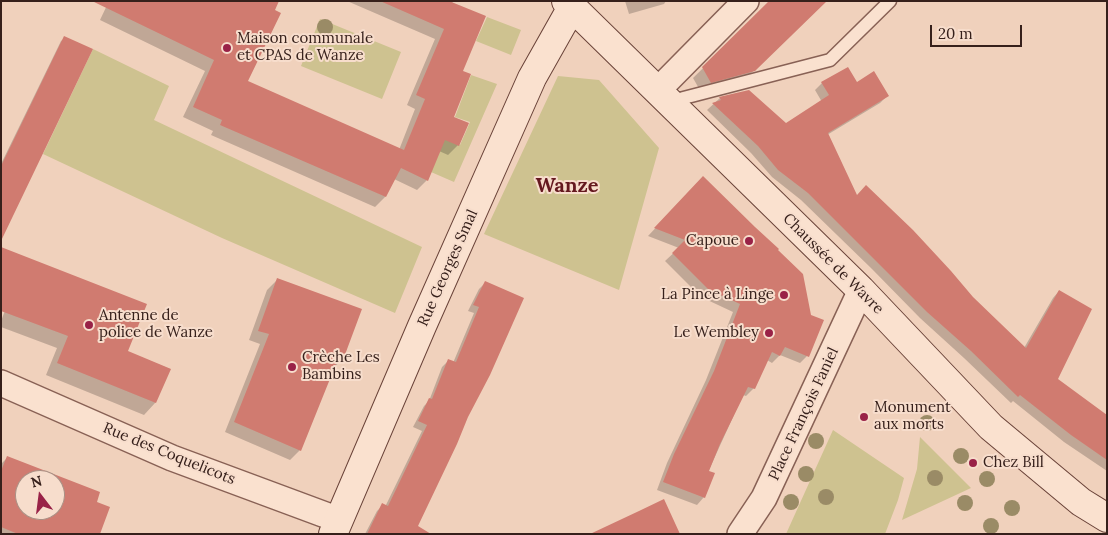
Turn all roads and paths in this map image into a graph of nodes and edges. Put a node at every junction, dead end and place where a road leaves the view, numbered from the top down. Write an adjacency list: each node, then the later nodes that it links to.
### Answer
1 (746, 1): 4 (street)
2 (890, 1): 4 (lane)
3 (569, 4): 4 (main road, Chaussée de Wavre); 8 (main road, Rue Georges Smal)
4 (663, 96): 5 (main road, Chaussée de Wavre)
5 (861, 290): 7 (main road, Chaussée de Wavre); 9 (street, Place François Faniel)
6 (1, 383): 8 (street, Rue des Coquelicots)
7 (1107, 518)
8 (336, 527)
9 (740, 534)

